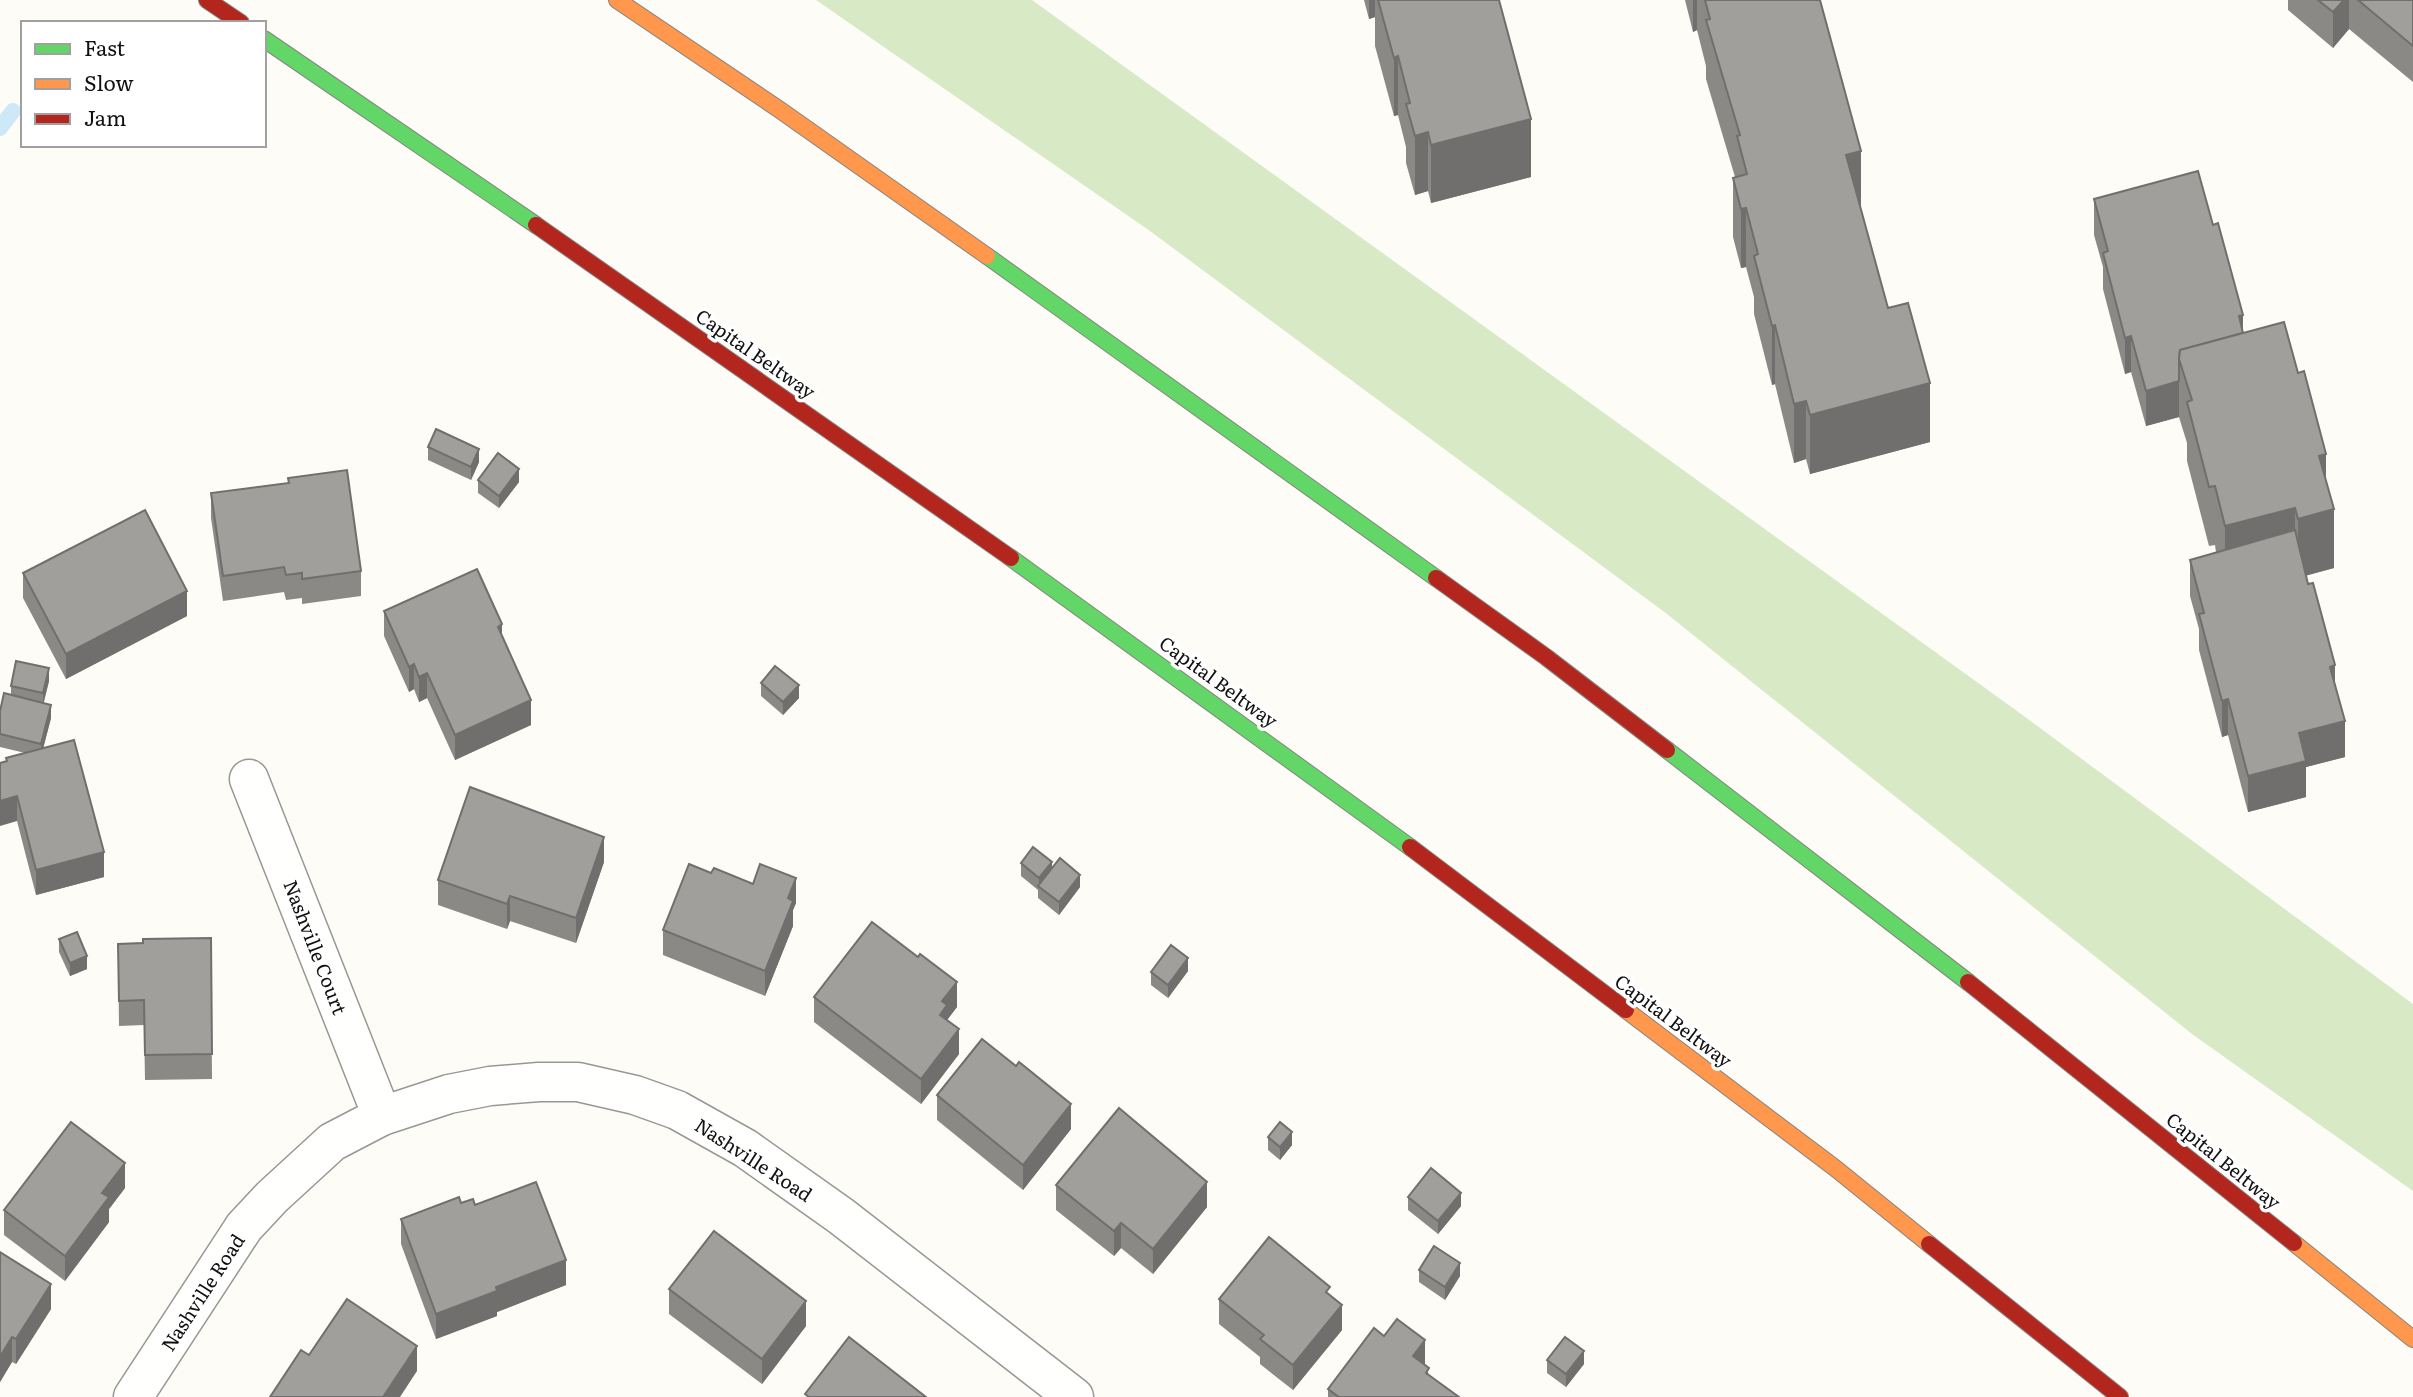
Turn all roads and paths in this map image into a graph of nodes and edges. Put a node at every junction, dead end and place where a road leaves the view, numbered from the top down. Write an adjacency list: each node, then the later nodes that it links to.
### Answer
1 (207, 0): 3 (highway)
2 (617, 0): 7 (highway, Capital Beltway)
3 (237, 21)
4 (266, 40): 10 (highway, Capital Beltway)
5 (249, 779): 6 (street, Nashville Court)
6 (382, 1116): 8 (street, Nashville Road); 9 (street, Nashville Road)
7 (2413, 1339)
8 (133, 1397)
9 (1074, 1397)
10 (2120, 1397)

